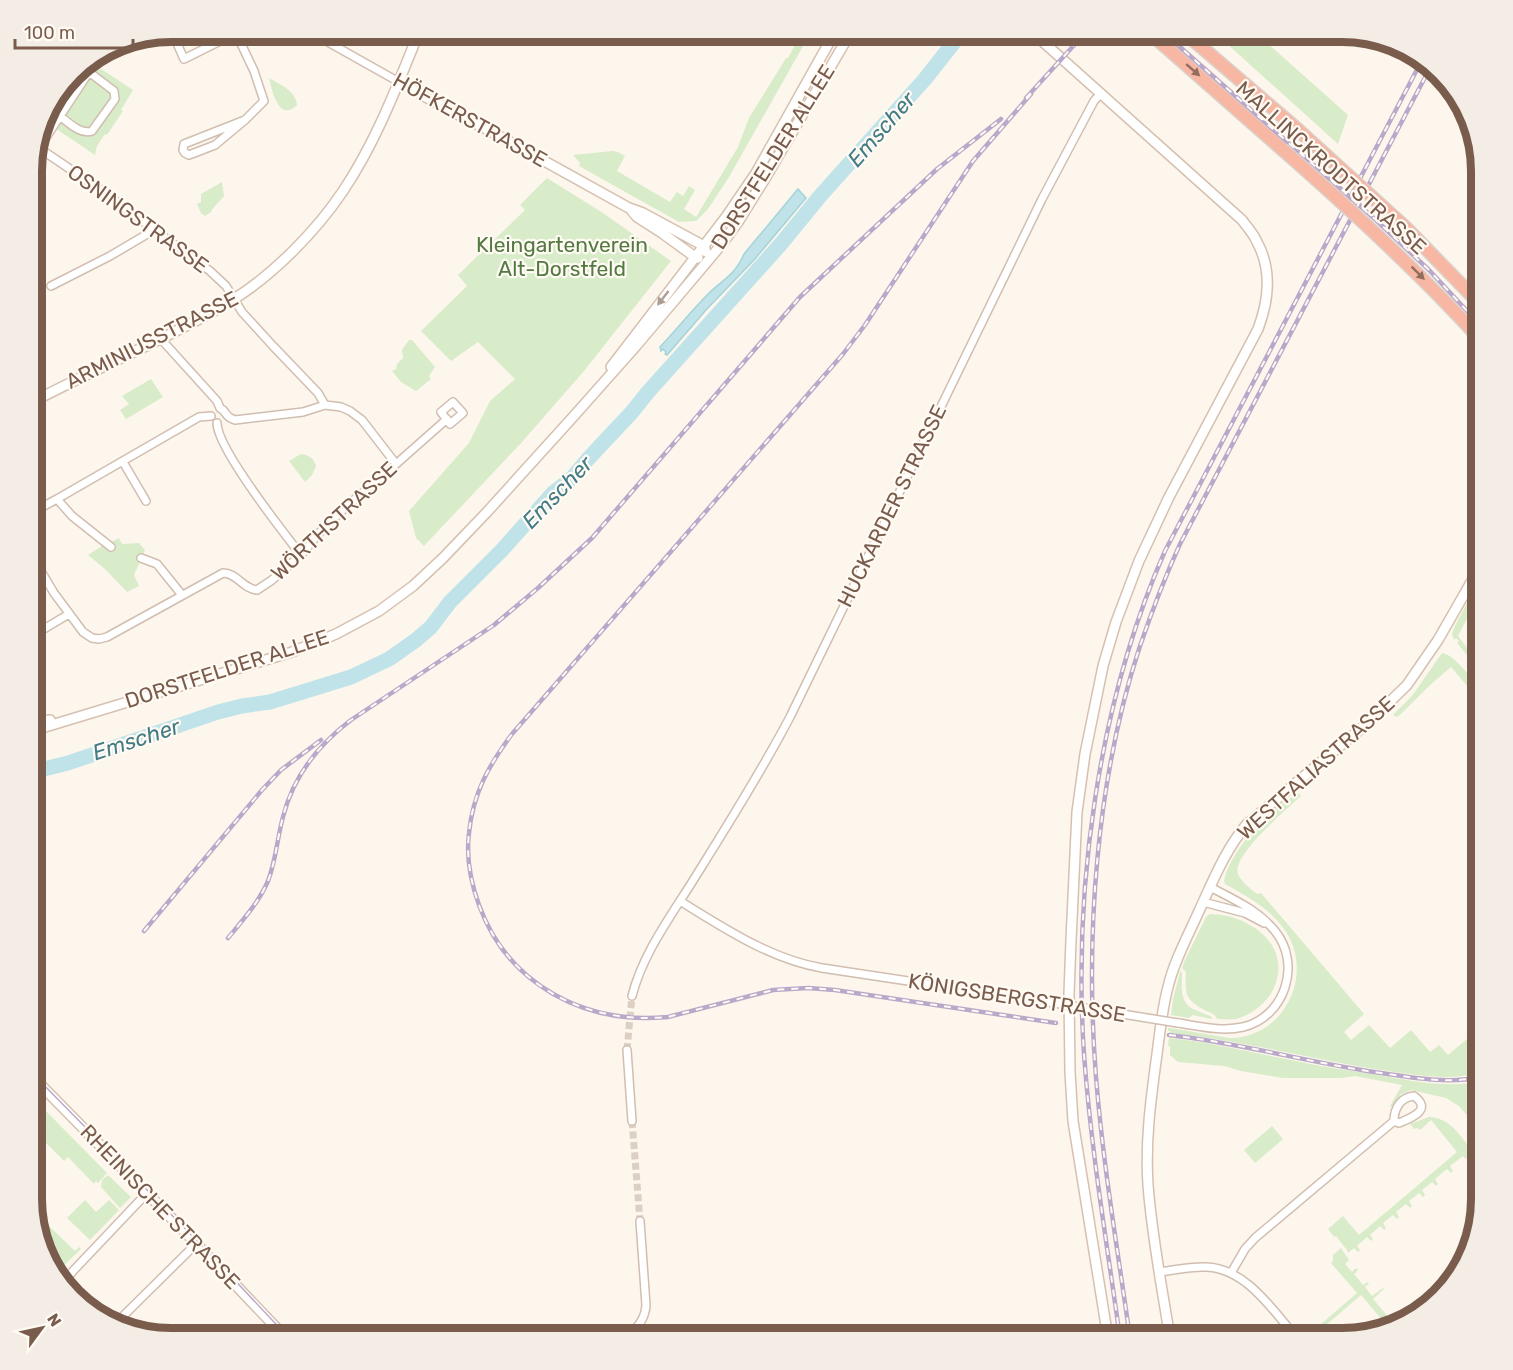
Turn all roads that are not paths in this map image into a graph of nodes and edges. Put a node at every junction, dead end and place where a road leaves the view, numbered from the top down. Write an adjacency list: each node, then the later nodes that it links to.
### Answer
1 (176, 42): 2 (street)
2 (218, 42)
3 (242, 42): 14 (street)
4 (328, 42): 11 (street, HÖFKERSTRASSE)
5 (414, 42): 11 (main road, ARMINIUSSTRASSE)
6 (829, 42): 19 (main road, DORSTFELDER ALLEE)
7 (845, 42): 21 (main road, DORSTFELDER ALLEE)
8 (1043, 42): 12 (main road)
9 (1160, 42): 25 (highway, MALLINCKRODTSTRASSE, one-way to 25, bridge)
10 (1196, 42): 23 (highway, MALLINCKRODTSTRASSE, bridge)
11 (399, 82): 17 (main road, HÖFKERSTRASSE); 24 (main road, ARMINIUSSTRASSE)
12 (1101, 93): 54 (street, HUCKARDER STRASSE); 71 (main road)
13 (60, 116): 13 (street, OSNINGSTRASSE); 15 (street, OSNINGSTRASSE)
14 (245, 120): 14 (street)
15 (47, 134)
16 (44, 151): 18 (street, OSNINGSTRASSE)
17 (629, 208): 19 (main road, HÖFKERSTRASSE); 20 (main road, HÖFKERSTRASSE)
18 (154, 230): 22 (street); 24 (street, OSNINGSTRASSE)
19 (704, 246): 20 (main road, DORSTFELDER ALLEE); 21 (main road)
20 (695, 257): 21 (main road, HÖFKERSTRASSE); 33 (main road, DORSTFELDER ALLEE, one-way to 33)
21 (710, 260): 33 (main road, DORSTFELDER ALLEE)
22 (51, 286)
23 (1471, 295)
24 (234, 299): 26 (main road, ARMINIUSSTRASSE); 29 (street, OSNINGSTRASSE)
25 (1471, 329)
26 (160, 338): 28 (main road, ARMINIUSSTRASSE); 30 (street)
27 (42, 392): 28 (street)
28 (44, 396)
29 (325, 405): 32 (street); 37 (street)
30 (220, 408): 31 (street); 32 (street)
31 (211, 416): 35 (street); 36 (street)
32 (226, 416): 35 (street)
33 (573, 417): 50 (main road, DORSTFELDER ALLEE)
34 (447, 419): 37 (street, WÖRTHSTRASSE)
35 (217, 423): 43 (street)
36 (123, 462): 38 (street); 39 (street)
37 (396, 464): 43 (street, WÖRTHSTRASSE)
38 (57, 500): 41 (street); 42 (street)
39 (146, 501)
40 (42, 503): 41 (street)
41 (44, 506)
42 (111, 547)
43 (301, 555): 47 (street, WÖRTHSTRASSE)
44 (141, 558): 47 (street)
45 (42, 573): 48 (street, WÖRTHSTRASSE)
46 (1471, 582): 53 (main road, WESTFALIASTRASSE)
47 (182, 595): 48 (street, WÖRTHSTRASSE)
48 (69, 614): 49 (street)
49 (42, 630)
50 (82, 715): 51 (main road, DORSTFELDER ALLEE); 52 (main road, DORSTFELDER ALLEE)
51 (42, 721)
52 (42, 728)
53 (1210, 887): 55 (main road, WESTFALIASTRASSE); 56 (street, KÖNIGSBERGSTRASSE)
54 (680, 901): 56 (street, KÖNIGSBERGSTRASSE, bridge); 57 (street, HUCKARDER STRASSE)
55 (1203, 902): 56 (street); 65 (main road, WESTFALIASTRASSE)
56 (1271, 927)
57 (632, 996)
58 (627, 1050): 60 (street)
59 (42, 1086): 62 (main road, RHEINISCHE STRASSE)
60 (632, 1121)
61 (1394, 1121): 61 (street); 66 (street)
62 (147, 1193): 64 (main road, RHEINISCHE STRASSE); 67 (street)
63 (640, 1221): 69 (street)
64 (197, 1243): 68 (street); 70 (main road, RHEINISCHE STRASSE)
65 (1159, 1272): 66 (street); 72 (main road, WESTFALIASTRASSE)
66 (1231, 1273): 73 (street)
67 (68, 1277)
68 (121, 1318)
69 (637, 1327)
70 (277, 1328)
71 (1106, 1328)
72 (1168, 1328)
73 (1288, 1328)

